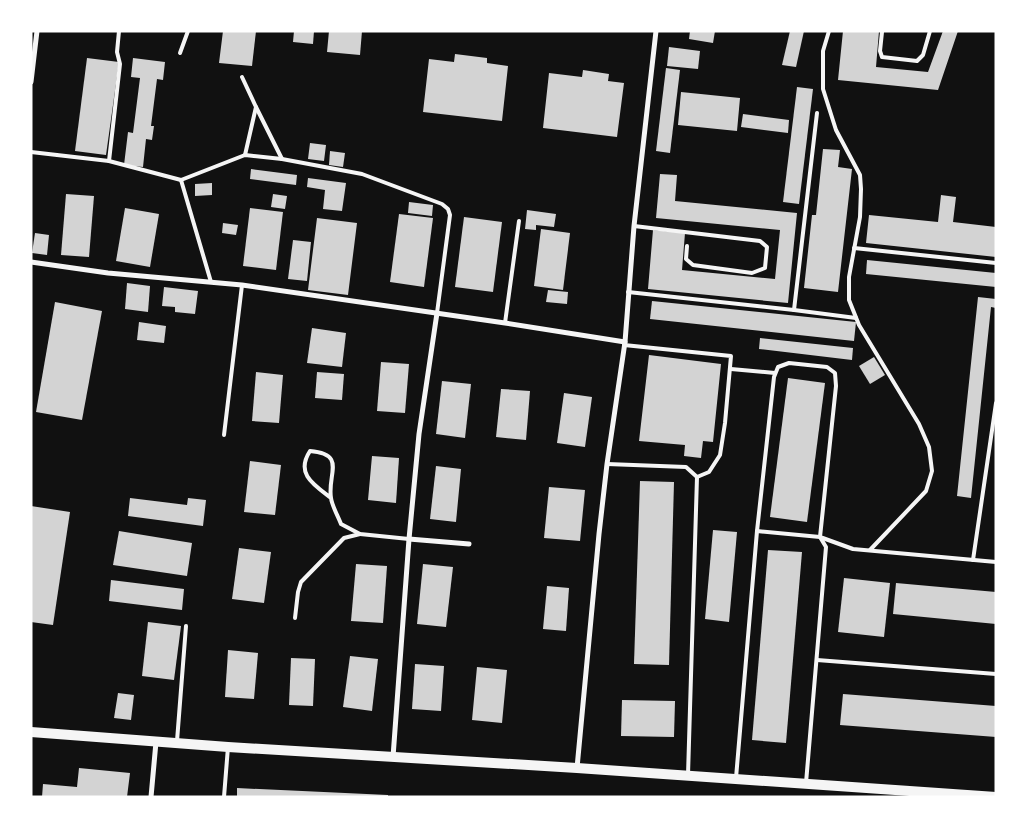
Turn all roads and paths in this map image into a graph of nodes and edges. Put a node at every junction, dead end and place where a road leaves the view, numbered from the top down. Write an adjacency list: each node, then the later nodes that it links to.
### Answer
1 (37, 31): 10 (street)
2 (120, 31): 16 (lane)
3 (188, 31): 8 (lane)
4 (656, 31): 19 (street)
5 (829, 31): 21 (lane)
6 (930, 31): 7 (lane)
7 (882, 32)
8 (180, 53)
9 (242, 77): 11 (lane)
10 (31, 82)
11 (256, 107): 14 (lane); 15 (lane)
12 (816, 113): 27 (lane)
13 (31, 152): 16 (lane)
14 (245, 155): 15 (lane); 17 (lane)
15 (282, 159): 28 (lane)
16 (109, 161): 17 (lane)
17 (181, 180): 24 (lane)
18 (519, 220): 30 (lane)
19 (634, 226): 20 (lane); 26 (street)
20 (687, 246)
21 (854, 248): 23 (lane); 29 (lane)
22 (31, 262): 24 (street)
23 (996, 263)
24 (211, 282): 25 (street)
25 (242, 285): 28 (street); 35 (lane)
26 (628, 292): 27 (lane); 31 (street)
27 (794, 310): 29 (lane)
28 (437, 313): 30 (street); 42 (street)
29 (856, 318): 44 (lane)
30 (505, 322): 31 (street)
31 (625, 344): 32 (lane); 36 (street)
32 (731, 369): 33 (lane); 37 (lane)
33 (776, 373): 39 (lane); 41 (lane)
34 (996, 403): 45 (lane)
35 (224, 435)
36 (607, 464): 37 (lane); 56 (street)
37 (697, 477): 57 (lane)
38 (331, 498): 38 (lane); 40 (lane)
39 (757, 531): 41 (lane); 58 (lane)
40 (360, 534): 42 (lane); 47 (lane)
41 (820, 537): 44 (lane); 49 (lane)
42 (410, 540): 43 (street); 55 (street)
43 (469, 544)
44 (870, 550): 45 (lane)
45 (973, 560): 46 (lane)
46 (996, 562)
47 (295, 618)
48 (186, 626): 53 (lane)
49 (817, 660): 50 (lane); 59 (lane)
50 (996, 674)
51 (31, 732): 52 (main road)
52 (156, 742): 53 (main road); 60 (street)
53 (177, 743): 54 (main road)
54 (228, 747): 55 (main road); 61 (lane)
55 (394, 757): 56 (main road)
56 (577, 768): 57 (main road)
57 (688, 775): 58 (main road)
58 (736, 778): 59 (main road)
59 (806, 783): 62 (main road)
60 (150, 797)
61 (224, 797)
62 (996, 797)

